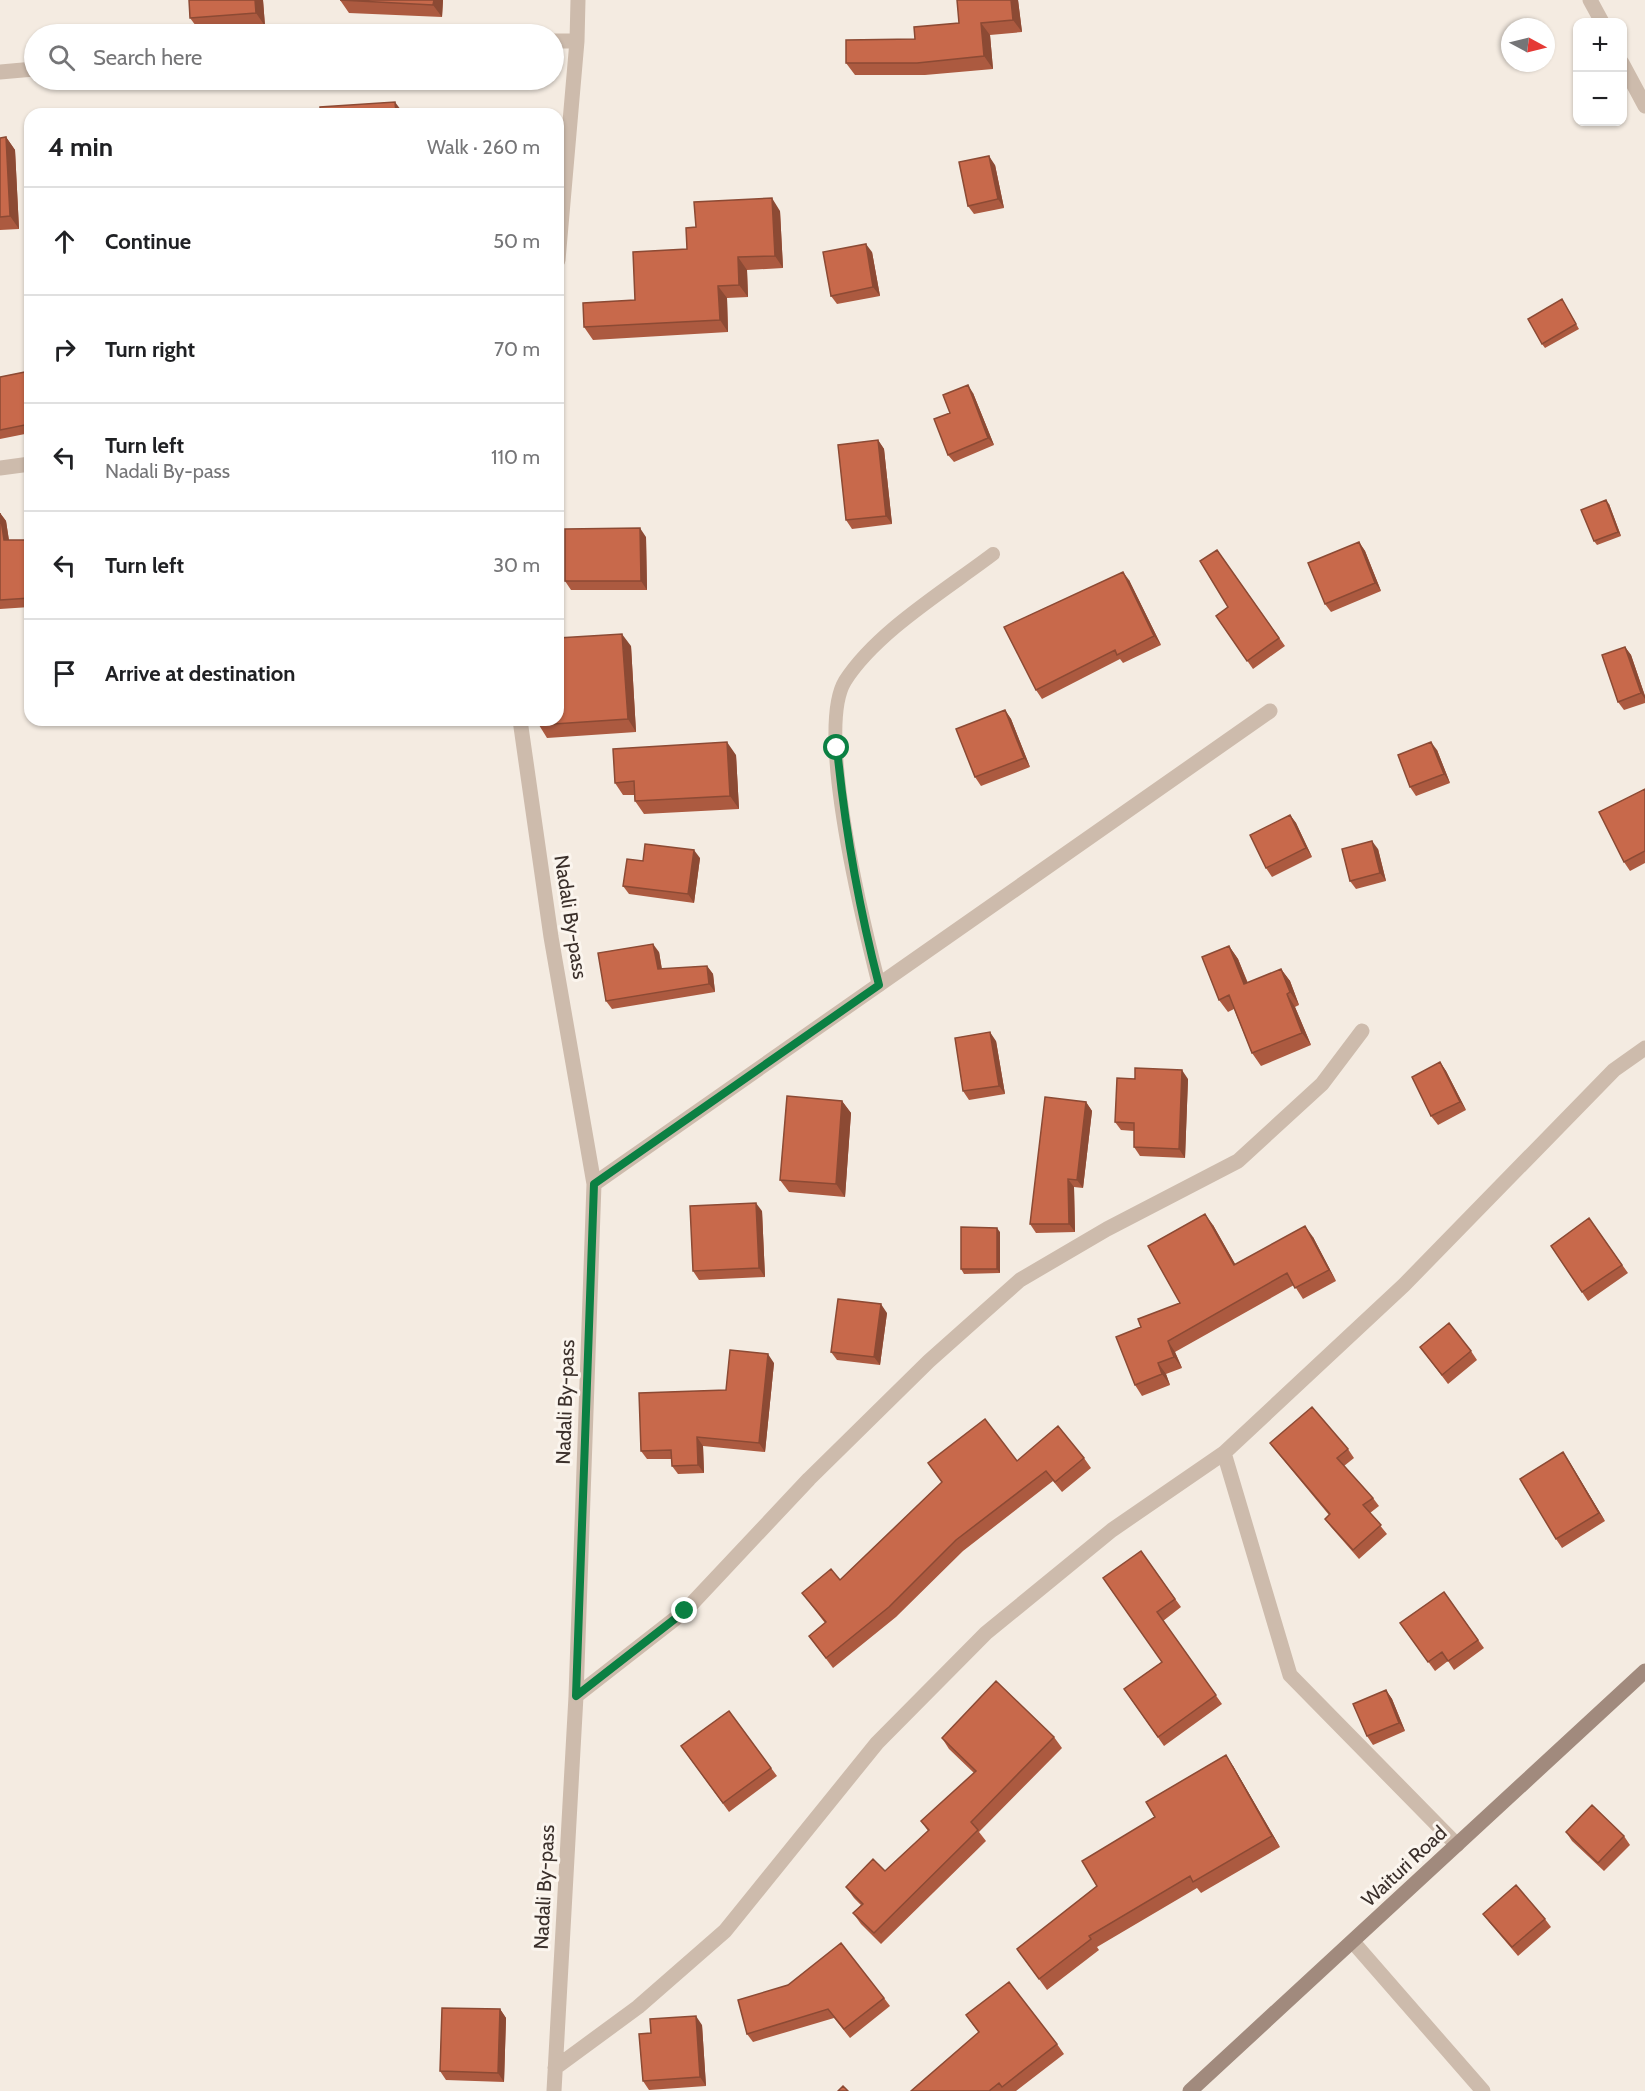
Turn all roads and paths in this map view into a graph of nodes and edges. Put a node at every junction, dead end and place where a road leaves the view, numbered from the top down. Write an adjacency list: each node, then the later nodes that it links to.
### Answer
1 (579, 0): 5 (street)
2 (1590, 0): 3 (street)
3 (1600, 18)
4 (564, 41): 5 (street)
5 (578, 41): 10 (street)
6 (24, 70): 8 (street)
7 (1627, 71): 9 (street)
8 (0, 72)
9 (1645, 106)
10 (564, 194)
11 (24, 465): 12 (street)
12 (0, 468)
13 (993, 554): 16 (lane)
14 (1270, 711): 16 (street)
15 (521, 726): 19 (street, Nadali By-pass)
16 (879, 985): 19 (street)
17 (1362, 1031): 22 (street)
18 (1645, 1048): 20 (street)
19 (594, 1184): 22 (street, Nadali By-pass)
20 (1224, 1453): 23 (street); 25 (street)
21 (1645, 1671): 23 (main road, Waituri Road)
22 (576, 1696): 25 (street, Nadali By-pass)
23 (1457, 1845): 24 (main road, Waituri Road)
24 (1353, 1942): 27 (main road, Waituri Road); 28 (street)
25 (555, 2068): 26 (street, Nadali By-pass)
26 (554, 2091)
27 (1190, 2091)
28 (1483, 2091)

